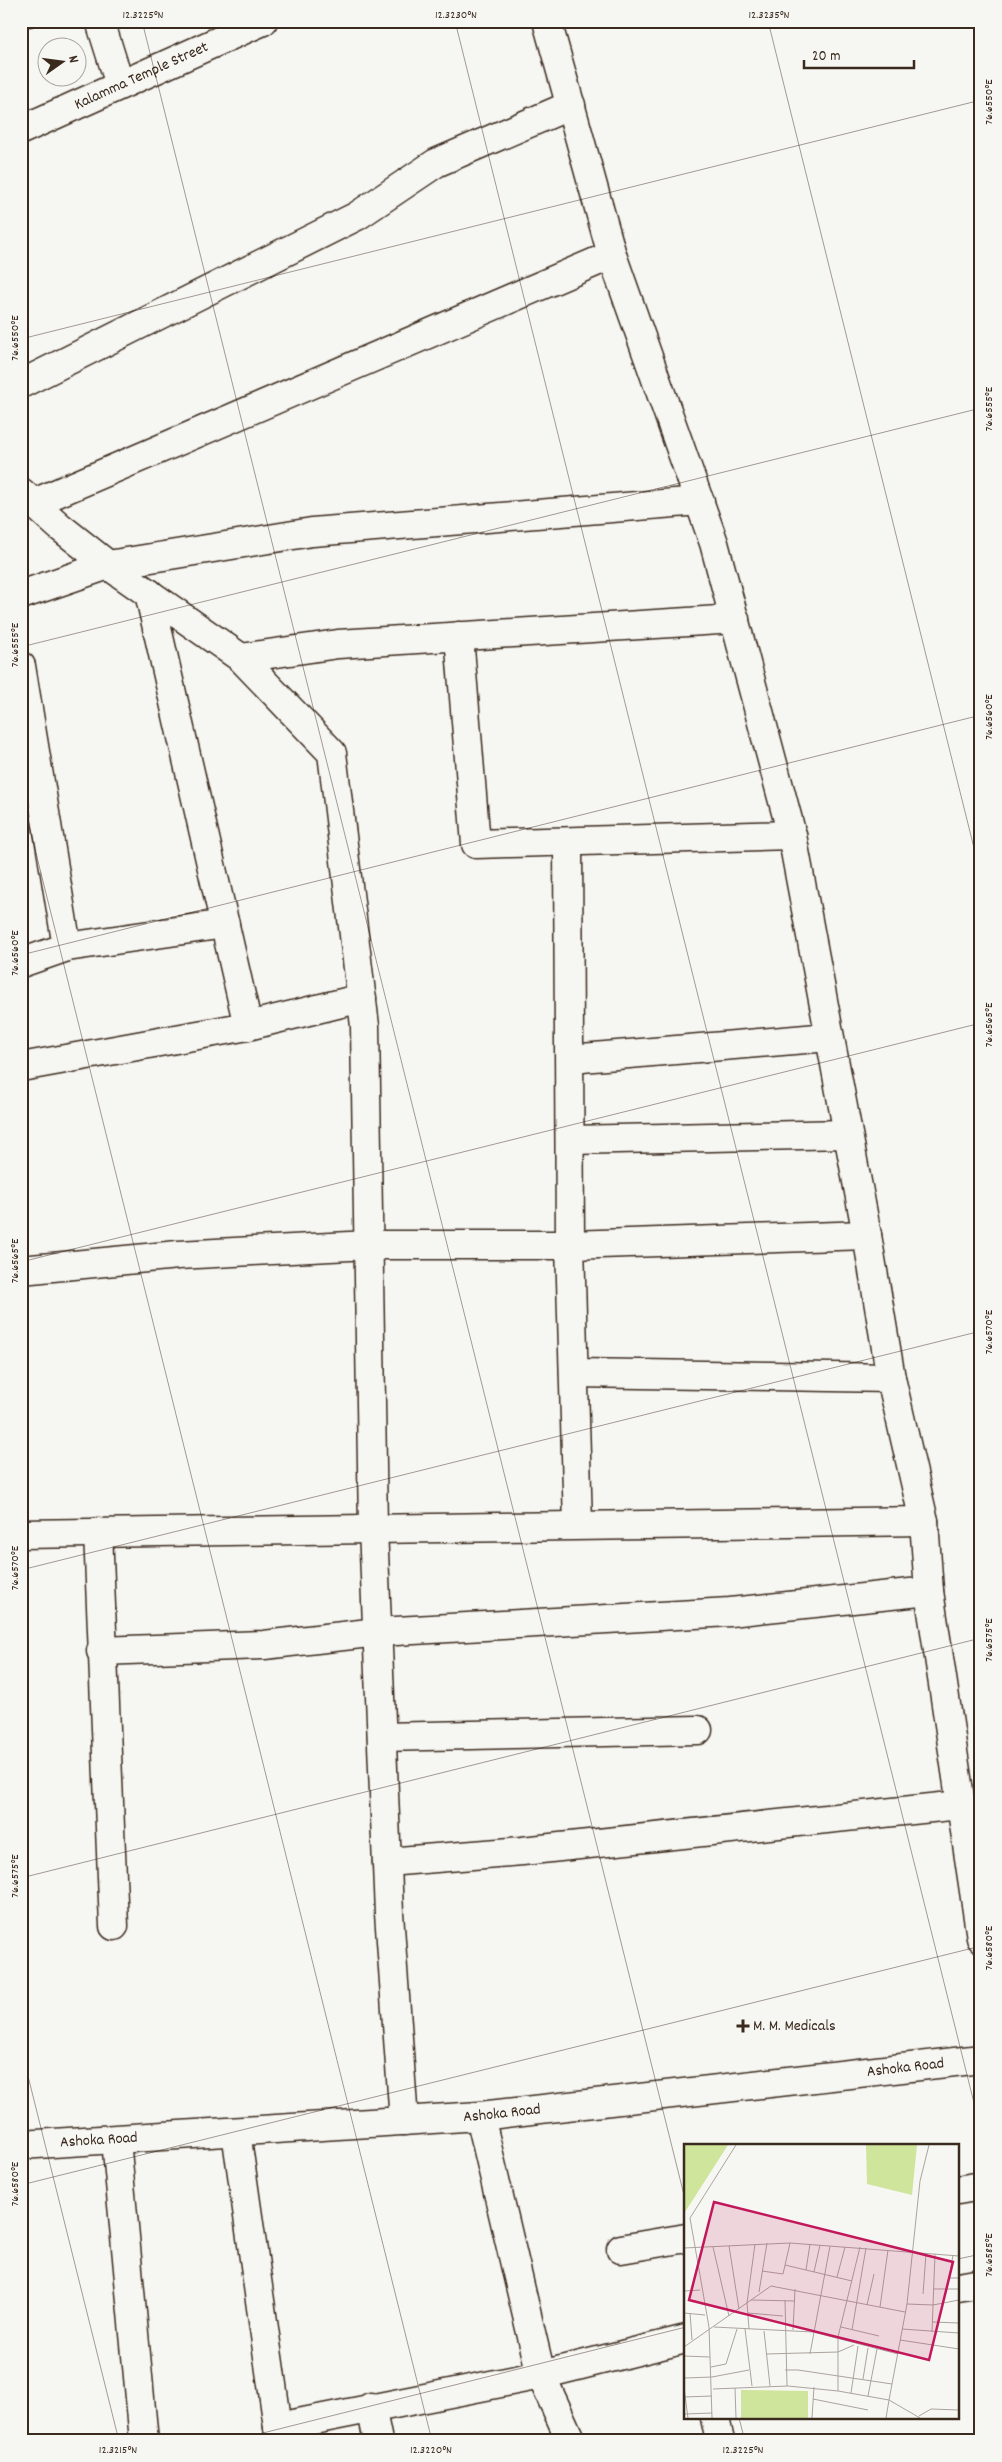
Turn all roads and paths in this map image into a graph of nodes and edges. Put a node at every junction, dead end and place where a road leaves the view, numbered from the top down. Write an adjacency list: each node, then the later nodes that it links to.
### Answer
1 (100, 21): 4 (street)
2 (263, 21): 4 (street, Kalamma Temple Street)
3 (547, 21): 5 (street)
4 (120, 85): 6 (street, Kalamma Temple Street)
5 (571, 105): 7 (street); 8 (street)
6 (21, 130)
7 (612, 255): 9 (street); 10 (street)
8 (21, 384)
9 (28, 498): 11 (street)
10 (700, 501): 11 (street); 14 (street)
11 (108, 566): 12 (street); 13 (street)
12 (148, 593): 16 (street); 20 (street)
13 (21, 596)
14 (735, 619): 15 (street); 18 (street)
15 (459, 636): 16 (street); 19 (street)
16 (241, 658): 23 (street)
17 (21, 666): 21 (street)
18 (792, 835): 19 (street); 25 (street)
19 (568, 842): 26 (street)
20 (225, 924): 21 (street); 24 (street)
21 (66, 947): 22 (street)
22 (21, 963)
23 (362, 998): 24 (street); 31 (street)
24 (248, 1026): 27 (street)
25 (830, 1037): 26 (street); 28 (street)
26 (570, 1059): 29 (street)
27 (21, 1067)
28 (847, 1134): 29 (street); 30 (street)
29 (570, 1140): 32 (street)
30 (867, 1235): 32 (street); 35 (street)
31 (369, 1245): 32 (street); 33 (street); 38 (street)
32 (570, 1245): 34 (street)
33 (21, 1270)
34 (574, 1373): 35 (street); 37 (street)
35 (891, 1378): 36 (street)
36 (924, 1521): 37 (street); 41 (street)
37 (578, 1525): 38 (street)
38 (373, 1528): 39 (street); 42 (street)
39 (98, 1532): 40 (street); 43 (street)
40 (21, 1534)
41 (929, 1591): 42 (street); 46 (street)
42 (378, 1632): 43 (street); 45 (street)
43 (101, 1651): 48 (street)
44 (698, 1730): 45 (street)
45 (382, 1737): 47 (street)
46 (960, 1805): 47 (street); 49 (street)
47 (387, 1862): 52 (street)
48 (114, 1926)
49 (981, 1938)
50 (981, 2059): 51 (street, Ashoka Road)
51 (480, 2116): 52 (street, Ashoka Road); 63 (street)
52 (404, 2121): 53 (street, Ashoka Road)
53 (236, 2132): 54 (street, Ashoka Road); 66 (street)
54 (116, 2140): 55 (street, Ashoka Road); 67 (street)
55 (21, 2144)
56 (981, 2186): 57 (street)
57 (960, 2190)
58 (684, 2238): 59 (street)
59 (621, 2249)
60 (981, 2283): 61 (street)
61 (960, 2287)
62 (684, 2339): 63 (street)
63 (541, 2375): 64 (street); 69 (street)
64 (370, 2407): 66 (street); 68 (street)
65 (715, 2420): 70 (street)
66 (279, 2434)
67 (144, 2441)
68 (378, 2441)
69 (571, 2441)
70 (720, 2441)

